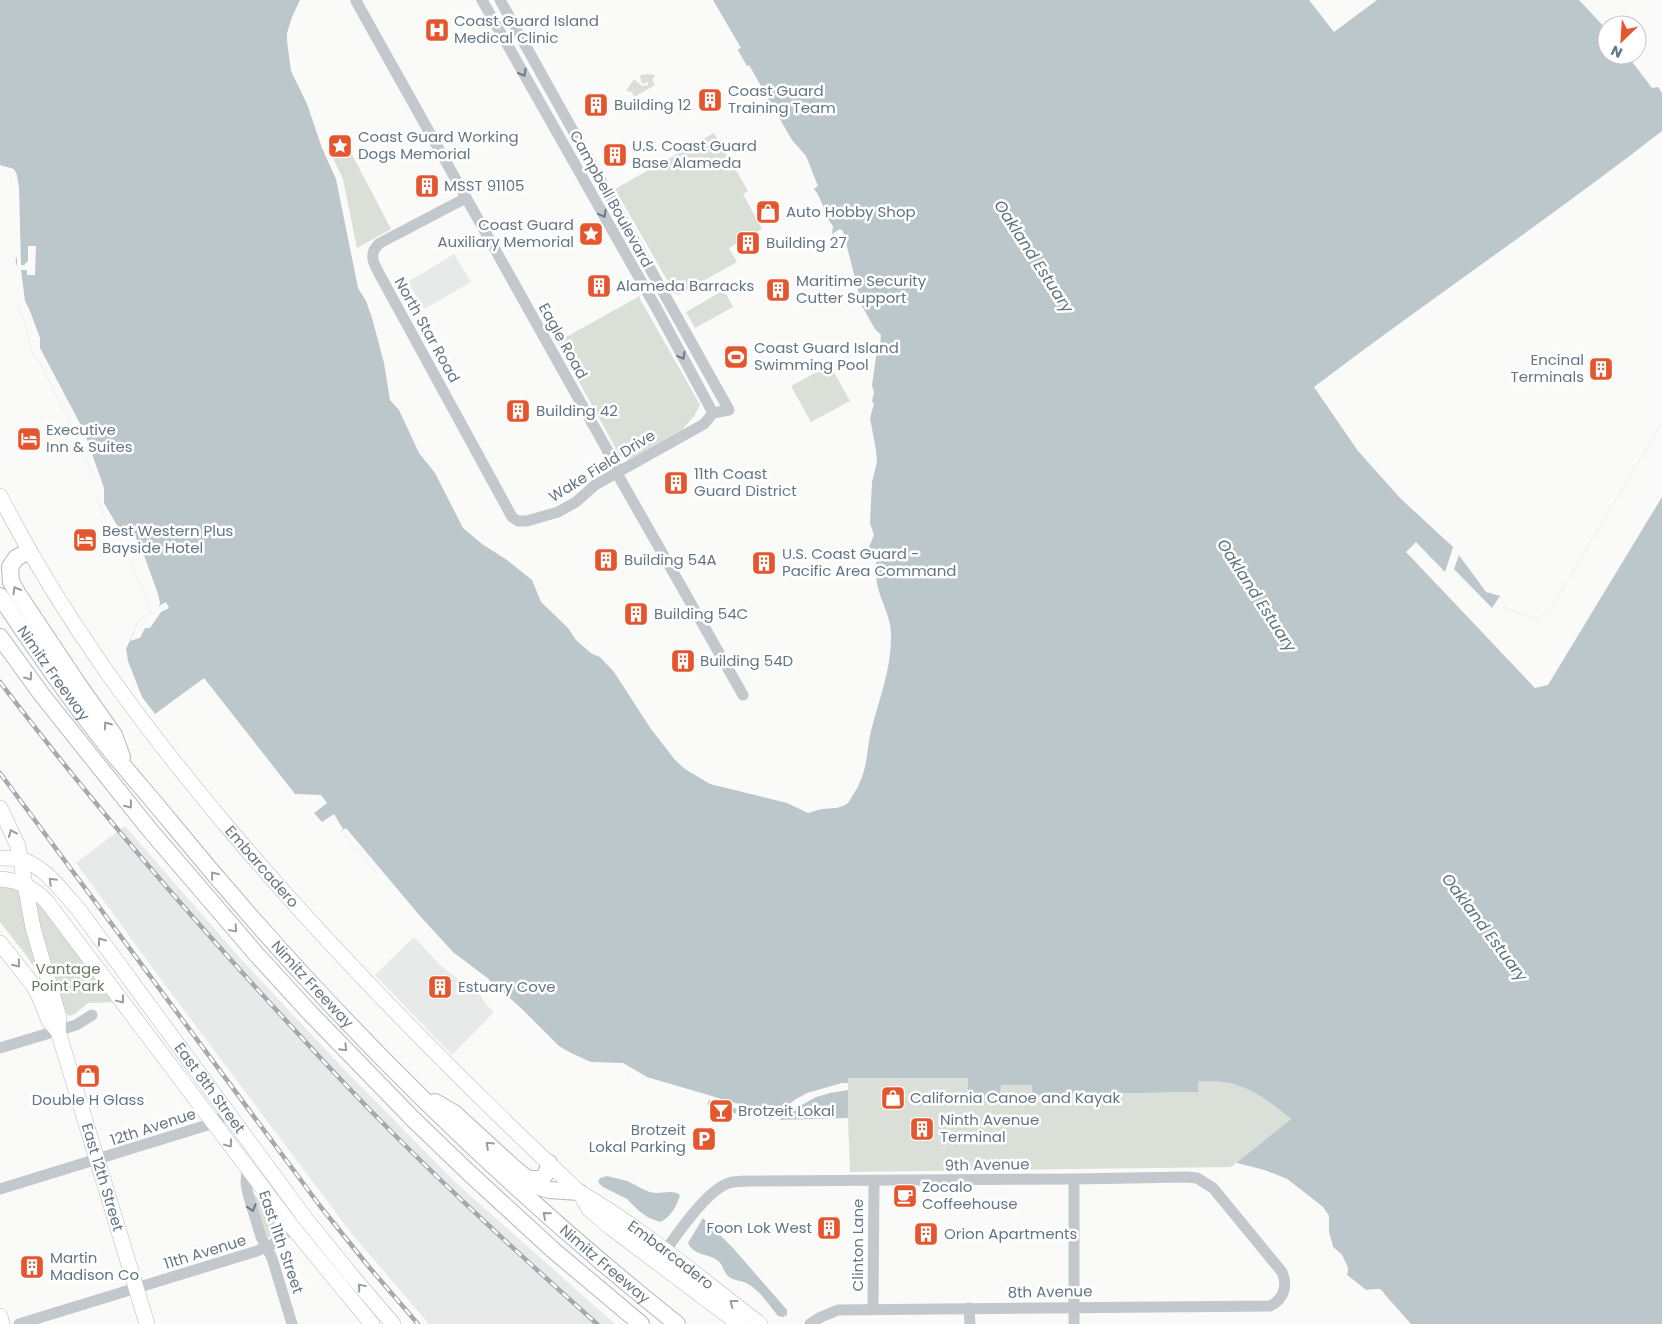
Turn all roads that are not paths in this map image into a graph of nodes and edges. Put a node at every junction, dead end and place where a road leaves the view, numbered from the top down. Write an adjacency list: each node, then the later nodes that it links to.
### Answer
1 (356, 0): 4 (street, Eagle Road)
2 (482, 0): 5 (street, Campbell Boulevard, one-way to 5)
3 (500, 0): 5 (street, Campbell Boulevard)
4 (466, 198): 6 (street, Eagle Road); 8 (street, North Star Road)
5 (713, 413): 6 (street, Wake Field Drive)
6 (619, 471): 8 (street, Wake Field Drive); 12 (street, Eagle Road)
7 (0, 496): 9 (main road, Embarcadero)
8 (512, 517)
9 (29, 551): 13 (highway, one-way to 9); 29 (main road, Embarcadero)
10 (0, 596): 13 (highway, Nimitz Freeway)
11 (0, 637): 52 (highway, Nimitz Freeway, one-way to 52)
12 (743, 695)
13 (127, 769): 25 (highway, Nimitz Freeway, one-way to 13)
14 (0, 808): 16 (main road, East 12th Street, one-way to 14)
15 (0, 858): 16 (main road)
16 (20, 859): 18 (main road, East 12th Street); 26 (main road, East 8th Street, one-way to 16)
17 (0, 879): 18 (main road)
18 (25, 885): 19 (main road, East 8th Street); 20 (main road, East 12th Street)
19 (60, 919): 20 (main road); 27 (main road, East 8th Street, one-way to 27)
20 (33, 928): 23 (main road, East 12th Street)
21 (0, 943): 23 (main road, East 12th Street, one-way to 23)
22 (92, 1015): 23 (street)
23 (58, 1031): 24 (street); 28 (main road, East 12th Street)
24 (0, 1048)
25 (414, 1090): 31 (highway, one-way to 25); 53 (highway, Nimitz Freeway, one-way to 25)
26 (227, 1114): 27 (street, 12th Avenue); 36 (main road, East 8th Street)
27 (214, 1123): 28 (street, 12th Avenue); 30 (main road, East 8th Street, one-way to 30)
28 (98, 1160): 34 (street, 12th Avenue); 40 (main road, East 12th Street)
29 (549, 1163): 31 (highway); 35 (main road, Embarcadero)
30 (247, 1168): 37 (main road, East 8th Street); 38 (street, East 11th Street, one-way to 38)
31 (525, 1178): 35 (highway)
32 (1074, 1179): 33 (street, 9th Avenue); 41 (street, 9th Avenue); 42 (street)
33 (874, 1181): 39 (street, 9th Avenue); 44 (street, Clinton Lane)
34 (0, 1189)
35 (579, 1192): 39 (main road, Embarcadero); 54 (main road, Embarcadero)
36 (305, 1218): 37 (street, 11th Avenue); 51 (main road, East 8th Street, one-way to 36)
37 (292, 1228): 38 (street, 11th Avenue); 50 (main road, East 8th Street)
38 (266, 1247): 40 (street, 11th Avenue); 49 (street, East 11th Street)
39 (665, 1251): 55 (main road, Embarcadero, one-way to 39)
40 (136, 1288): 47 (street, 11th Avenue); 48 (main road, East 12th Street)
41 (1285, 1288): 42 (street, 8th Avenue)
42 (1074, 1307): 43 (street, 8th Avenue); 58 (street)
43 (969, 1308): 44 (street, 8th Avenue); 57 (street)
44 (873, 1309): 56 (street, 8th Avenue)
45 (0, 1316): 46 (main road)
46 (2, 1324)
47 (19, 1324)
48 (147, 1324)
49 (292, 1324)
50 (372, 1324)
51 (393, 1324)
52 (639, 1324)
53 (677, 1324)
54 (739, 1324)
55 (760, 1324)
56 (810, 1324)
57 (970, 1324)
58 (1074, 1324)

